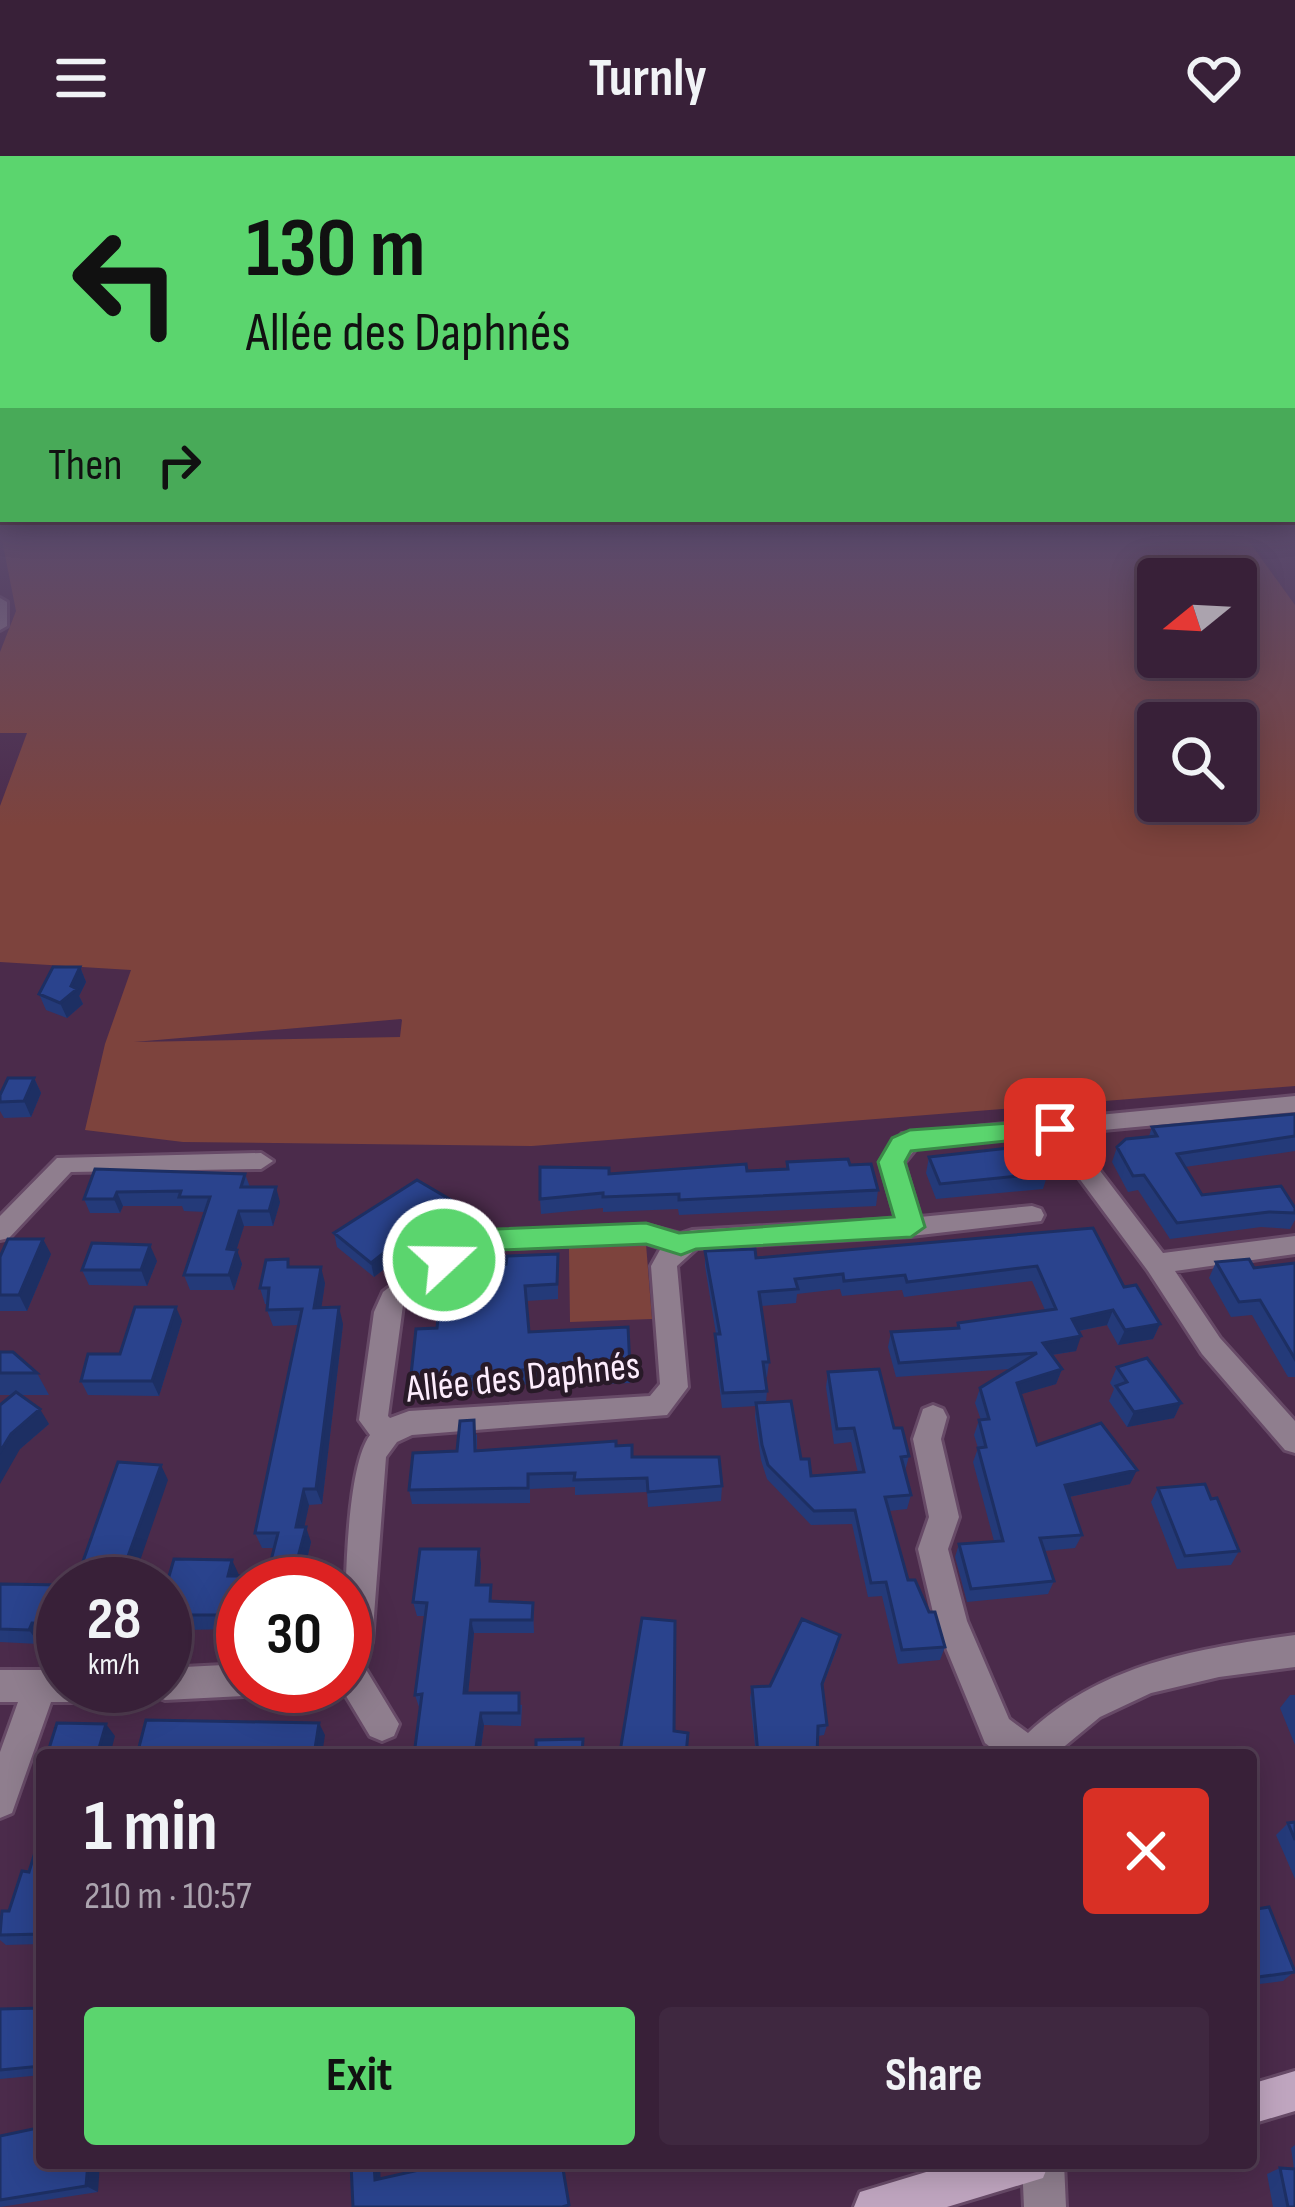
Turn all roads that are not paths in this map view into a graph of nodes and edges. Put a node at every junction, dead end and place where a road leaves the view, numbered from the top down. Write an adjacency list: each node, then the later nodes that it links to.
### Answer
1 (1295, 1104): 2 (street)
2 (1055, 1129): 5 (street); 9 (street)
3 (261, 1161): 6 (street)
4 (1032, 1215): 5 (street, Allée des Daphnés)
5 (911, 1227): 7 (street, Allée des Daphnés)
6 (0, 1231)
7 (681, 1244): 11 (street, Allée des Daphnés); 11 (street, Allée des Daphnés)
8 (1295, 1245): 9 (street)
9 (1157, 1264): 12 (street)
10 (932, 1417): 20 (street)
11 (387, 1433): 13 (street)
12 (1295, 1441)
13 (363, 1557)
14 (1295, 1651): 21 (street)
15 (0, 1686): 16 (street)
16 (36, 1688)
17 (36, 1697): 22 (street)
18 (372, 1708): 19 (street)
19 (382, 1724)
20 (1021, 1749)
21 (1035, 1749)
22 (0, 1801)
23 (1295, 2091): 24 (main road)
24 (1257, 2102)
25 (1007, 2169): 27 (main road)
26 (1043, 2169): 28 (street)
27 (874, 2207)
28 (1045, 2207)

